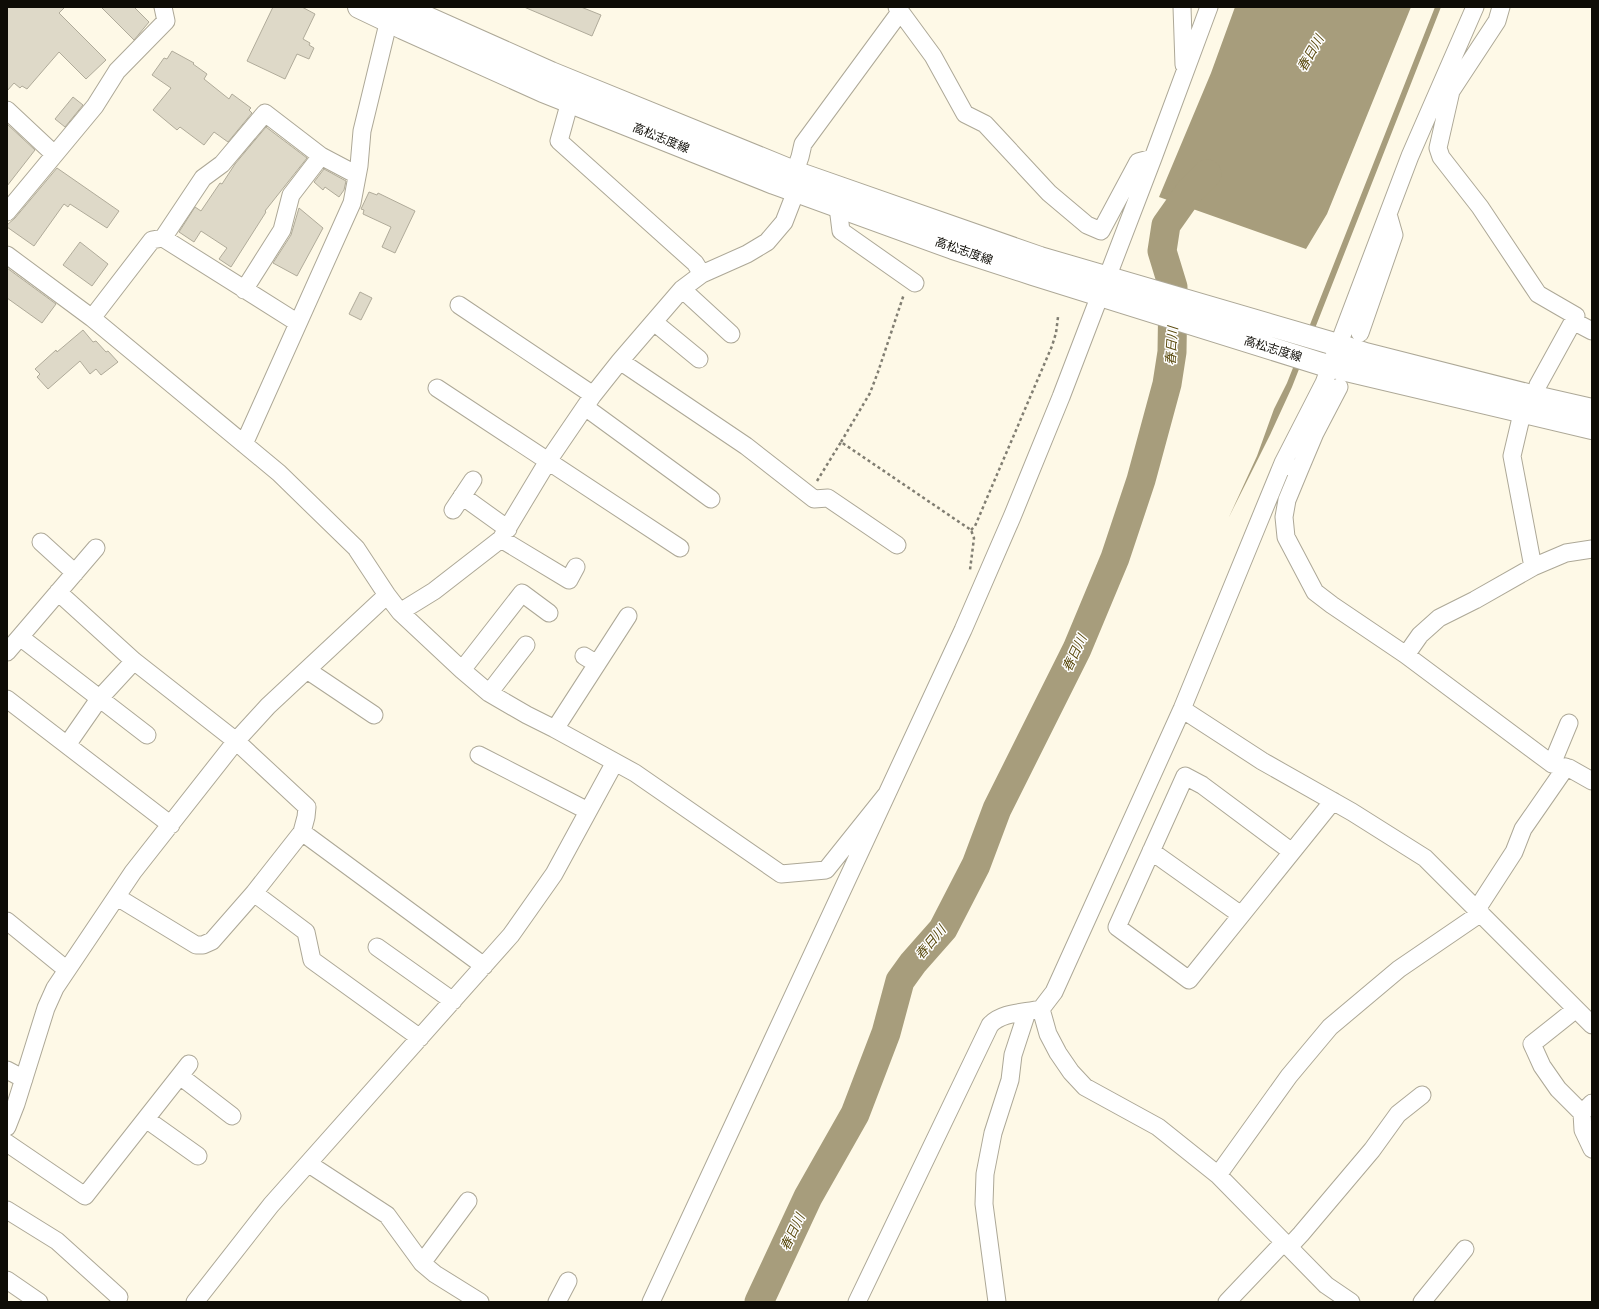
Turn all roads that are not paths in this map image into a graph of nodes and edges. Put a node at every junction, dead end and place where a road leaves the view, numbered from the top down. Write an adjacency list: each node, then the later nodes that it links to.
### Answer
1 (163, 7): 13 (street)
2 (359, 7): 8 (main road, 高松志度線)
3 (1182, 7): 9 (street)
4 (1209, 7): 9 (street)
5 (1475, 7): 10 (street)
6 (1501, 7): 10 (street)
7 (898, 9): 15 (street); 17 (street)
8 (395, 12): 16 (street); 17 (main road, 高松志度線)
9 (1184, 74): 15 (street)
10 (1445, 89): 20 (street); 30 (street)
11 (7, 110): 13 (street)
12 (567, 112): 23 (street)
13 (54, 154): 19 (street)
14 (320, 156): 16 (street); 21 (street); 27 (street)
15 (1153, 158): 25 (street)
16 (357, 175): 32 (street)
17 (795, 181): 18 (main road, 高松志度線); 23 (street); 25 (main road, 高松志度線)
18 (838, 207): 24 (street); 25 (main road, 高松志度線)
19 (7, 212)
20 (1388, 214): 34 (street); 36 (street)
21 (163, 238): 27 (street); 29 (street)
22 (7, 255): 29 (street)
23 (702, 274): 26 (street)
24 (912, 281)
25 (1109, 287): 36 (main road, 高松志度線); 39 (main road, 高松志度線); 89 (street)
26 (682, 289): 31 (street); 35 (street)
27 (244, 290): 32 (street)
28 (459, 305): 42 (street)
29 (92, 318): 46 (street)
30 (1573, 321): 33 (street); 43 (street)
31 (654, 322): 37 (street); 38 (street)
32 (298, 323): 46 (street)
33 (1592, 331)
34 (1360, 333)
35 (730, 334)
36 (1333, 343): 39 (street); 43 (main road, 高松志度線)
37 (699, 359)
38 (620, 361): 42 (street); 56 (street)
39 (1326, 365): 43 (main road, 高松志度線); 48 (street)
40 (1339, 387): 49 (street)
41 (437, 388): 47 (street)
42 (589, 400): 47 (street); 52 (street)
43 (1530, 405): 44 (main road, 高松志度線); 45 (main road, 高松志度線); 61 (street)
44 (1592, 410)
45 (1592, 428)
46 (244, 444): 64 (street)
47 (548, 461): 54 (street); 58 (street)
48 (1283, 463): 49 (street); 78 (street)
49 (1299, 471): 71 (street)
50 (473, 480): 51 (street)
51 (462, 496): 53 (street); 54 (street)
52 (711, 499)
53 (453, 510)
54 (505, 534): 60 (street); 65 (street)
55 (41, 542): 62 (street)
56 (897, 545)
57 (96, 548): 62 (street)
58 (680, 548)
59 (1592, 549): 61 (street)
60 (576, 567)
61 (1533, 567): 71 (street)
62 (75, 572): 63 (street)
63 (58, 592): 68 (street); 72 (street)
64 (387, 595): 65 (street); 73 (street)
65 (400, 612): 74 (street)
66 (549, 613): 74 (street)
67 (628, 616): 81 (street)
68 (20, 637): 70 (street); 76 (street)
69 (526, 646): 75 (street)
70 (7, 652)
71 (1406, 655): 87 (street)
72 (134, 661): 76 (street); 83 (street)
73 (307, 670): 79 (street); 83 (street)
74 (462, 670): 75 (street)
75 (489, 693): 81 (street)
76 (99, 698): 82 (street); 84 (street)
77 (7, 699): 84 (street)
78 (1182, 709): 90 (street); 106 (street)
79 (374, 715)
80 (1569, 723): 87 (street)
81 (556, 729): 86 (street)
82 (147, 735)
83 (236, 741): 92 (street); 93 (street)
84 (67, 745): 92 (street)
85 (478, 755): 91 (street)
86 (615, 762): 89 (street); 91 (street)
87 (1559, 765): 88 (street); 98 (street)
88 (1592, 781)
89 (886, 795): 134 (street)
90 (1333, 801): 95 (street); 98 (street)
91 (588, 810): 102 (street)
92 (171, 825): 97 (street)
93 (302, 832): 96 (street); 102 (street)
94 (1151, 851): 95 (street); 99 (street); 99 (street)
95 (1292, 852): 99 (street)
96 (254, 893): 97 (street); 108 (street)
97 (117, 897): 103 (street)
98 (1479, 911): 105 (street); 120 (street)
99 (1241, 915)
100 (7, 921): 103 (street)
101 (377, 947): 104 (street)
102 (484, 966): 104 (street)
103 (67, 970): 110 (street)
104 (453, 1001): 108 (street)
105 (1576, 1009): 107 (street); 112 (street)
106 (1034, 1011): 120 (street); 135 (street); 136 (street)
107 (1592, 1025)
108 (420, 1038): 119 (street)
109 (7, 1070): 110 (street)
110 (24, 1079): 115 (street)
111 (1422, 1095): 123 (street)
112 (1587, 1108): 117 (street)
113 (232, 1116): 114 (street)
114 (146, 1119): 116 (street); 118 (street)
115 (7, 1127)
116 (7, 1143)
117 (1592, 1149)
118 (198, 1156)
119 (309, 1164): 125 (street); 131 (street)
120 (1218, 1175): 123 (street)
121 (468, 1201): 125 (street)
122 (7, 1210): 128 (street)
123 (1286, 1245): 137 (street); 138 (street)
124 (1465, 1249): 129 (street)
125 (422, 1263): 132 (street)
126 (7, 1280): 130 (street)
127 (568, 1281): 133 (street)
128 (119, 1297)
129 (1424, 1301)
130 (39, 1302)
131 (195, 1302)
132 (480, 1302)
133 (557, 1302)
134 (651, 1302)
135 (857, 1302)
136 (997, 1302)
137 (1227, 1302)
138 (1351, 1302)

